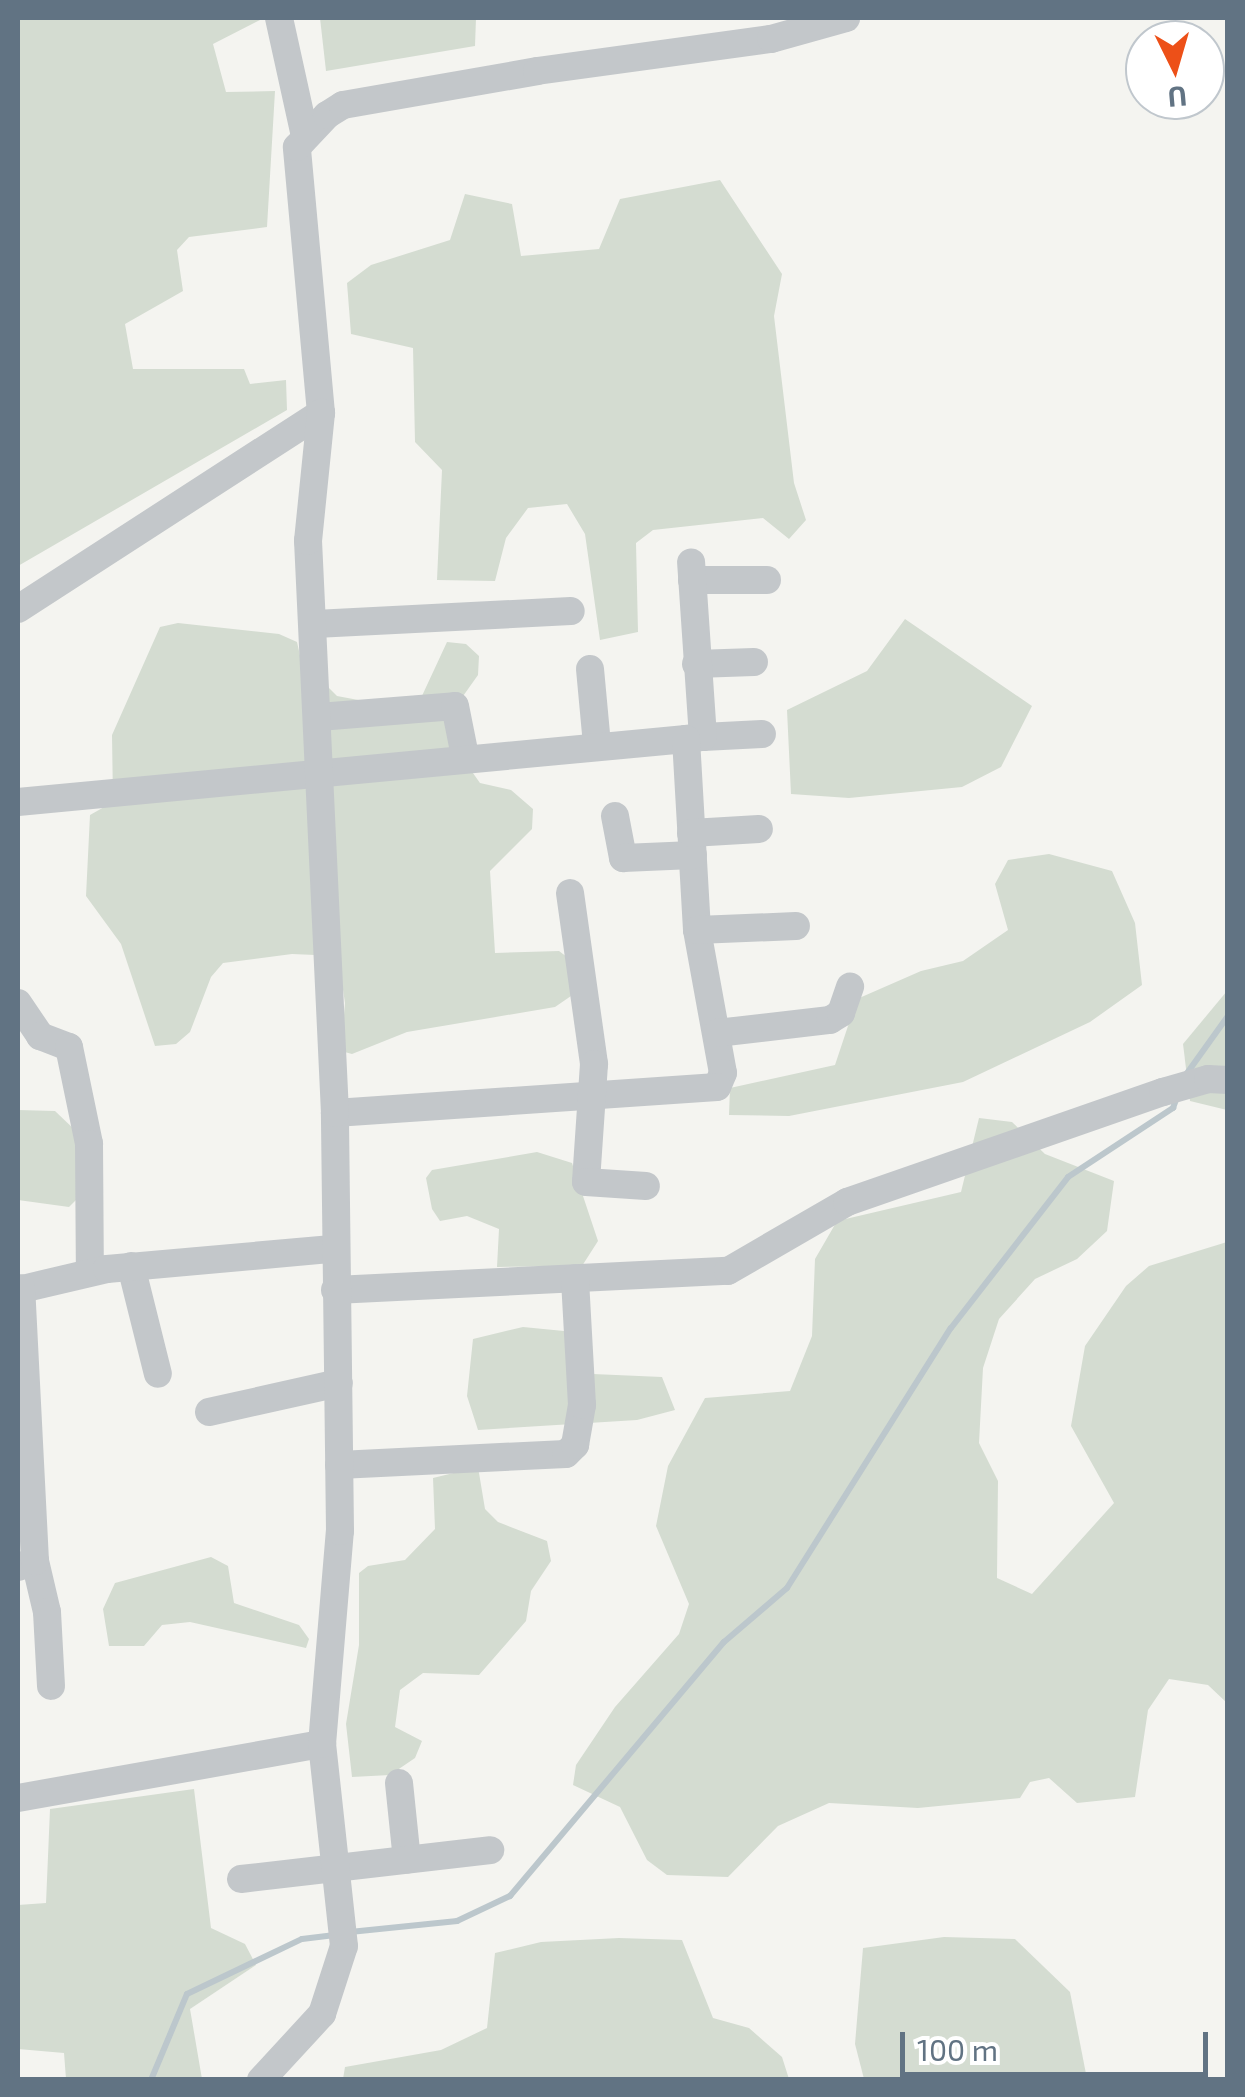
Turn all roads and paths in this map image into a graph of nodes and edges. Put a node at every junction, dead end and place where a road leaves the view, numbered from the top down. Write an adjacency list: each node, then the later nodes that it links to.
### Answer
1 (279, 18): 3 (street)
2 (846, 18): 3 (street)
3 (304, 132): 4 (street)
4 (321, 413): 6 (street); 8 (street)
5 (767, 580): 10 (street)
6 (18, 609)
7 (571, 611): 8 (street)
8 (315, 624): 12 (street)
9 (754, 662): 10 (street)
10 (696, 664): 14 (street)
11 (590, 669): 15 (street)
12 (319, 717): 16 (street); 17 (street)
13 (762, 734): 14 (street)
14 (695, 738): 15 (street); 21 (street)
15 (597, 744): 16 (street)
16 (465, 756): 17 (street)
17 (322, 772): 18 (street); 30 (street)
18 (18, 802)
19 (616, 816): 21 (street)
20 (759, 829): 21 (street)
21 (692, 844): 24 (street)
22 (570, 893): 29 (street)
23 (796, 926): 24 (street)
24 (697, 930): 27 (street)
25 (850, 988): 27 (street)
26 (18, 1003): 34 (street)
27 (717, 1033): 29 (street)
28 (1228, 1080): 35 (street)
29 (594, 1098): 30 (street); 31 (street)
30 (335, 1113): 32 (street)
31 (646, 1186)
32 (332, 1249): 33 (street); 37 (street)
33 (131, 1266): 34 (street); 38 (street)
34 (90, 1272): 36 (street)
35 (575, 1278): 37 (street); 42 (street)
36 (19, 1289): 41 (street)
37 (335, 1290): 39 (street)
38 (158, 1374)
39 (340, 1384): 40 (street); 42 (street)
40 (209, 1412)
41 (22, 1456): 43 (street)
42 (339, 1465): 45 (street)
43 (26, 1564): 44 (street)
44 (51, 1686)
45 (322, 1744): 47 (street); 50 (street)
46 (399, 1782): 49 (street)
47 (18, 1798)
48 (490, 1850): 49 (street)
49 (407, 1860): 50 (street)
50 (338, 1869): 51 (street); 52 (street)
51 (241, 1879)
52 (261, 2080)

